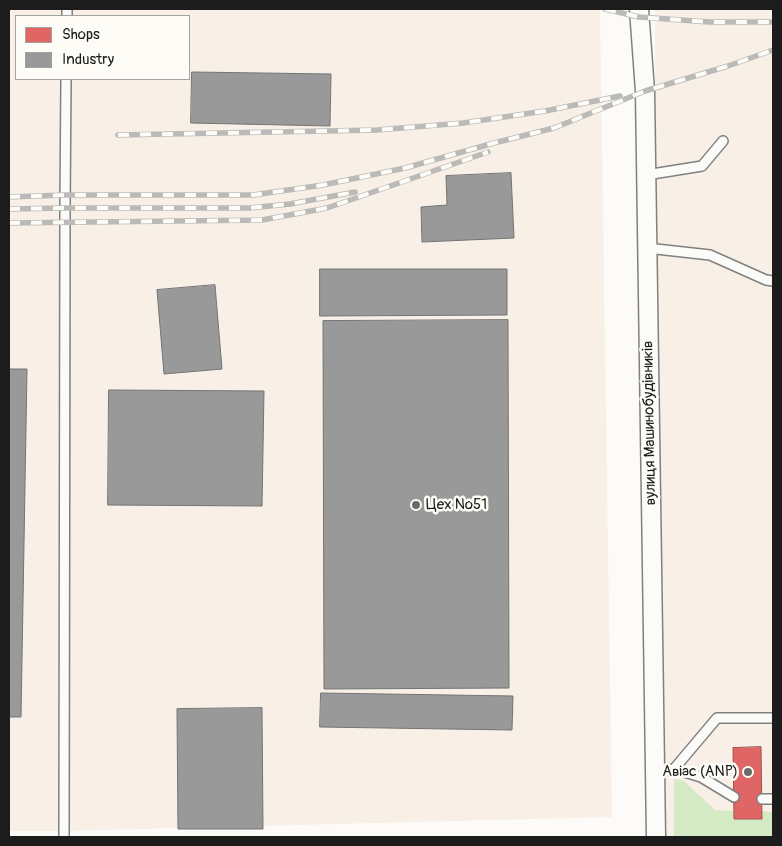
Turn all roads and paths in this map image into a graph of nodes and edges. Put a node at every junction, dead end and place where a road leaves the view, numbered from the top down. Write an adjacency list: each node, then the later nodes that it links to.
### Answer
1 (639, 9): 4 (street, вулиця Машинобудівників)
2 (66, 80): 13 (lane)
3 (723, 141): 4 (lane)
4 (646, 175): 5 (street, вулиця Машинобудівників)
5 (647, 248): 6 (lane); 9 (street, вулиця Машинобудівників)
6 (773, 281)
7 (773, 718): 8 (lane)
8 (674, 769): 9 (lane); 10 (lane)
9 (655, 772): 14 (street, вулиця Машинобудівників)
10 (734, 797)
11 (762, 799): 12 (lane)
12 (773, 799)
13 (64, 837)
14 (656, 837)

